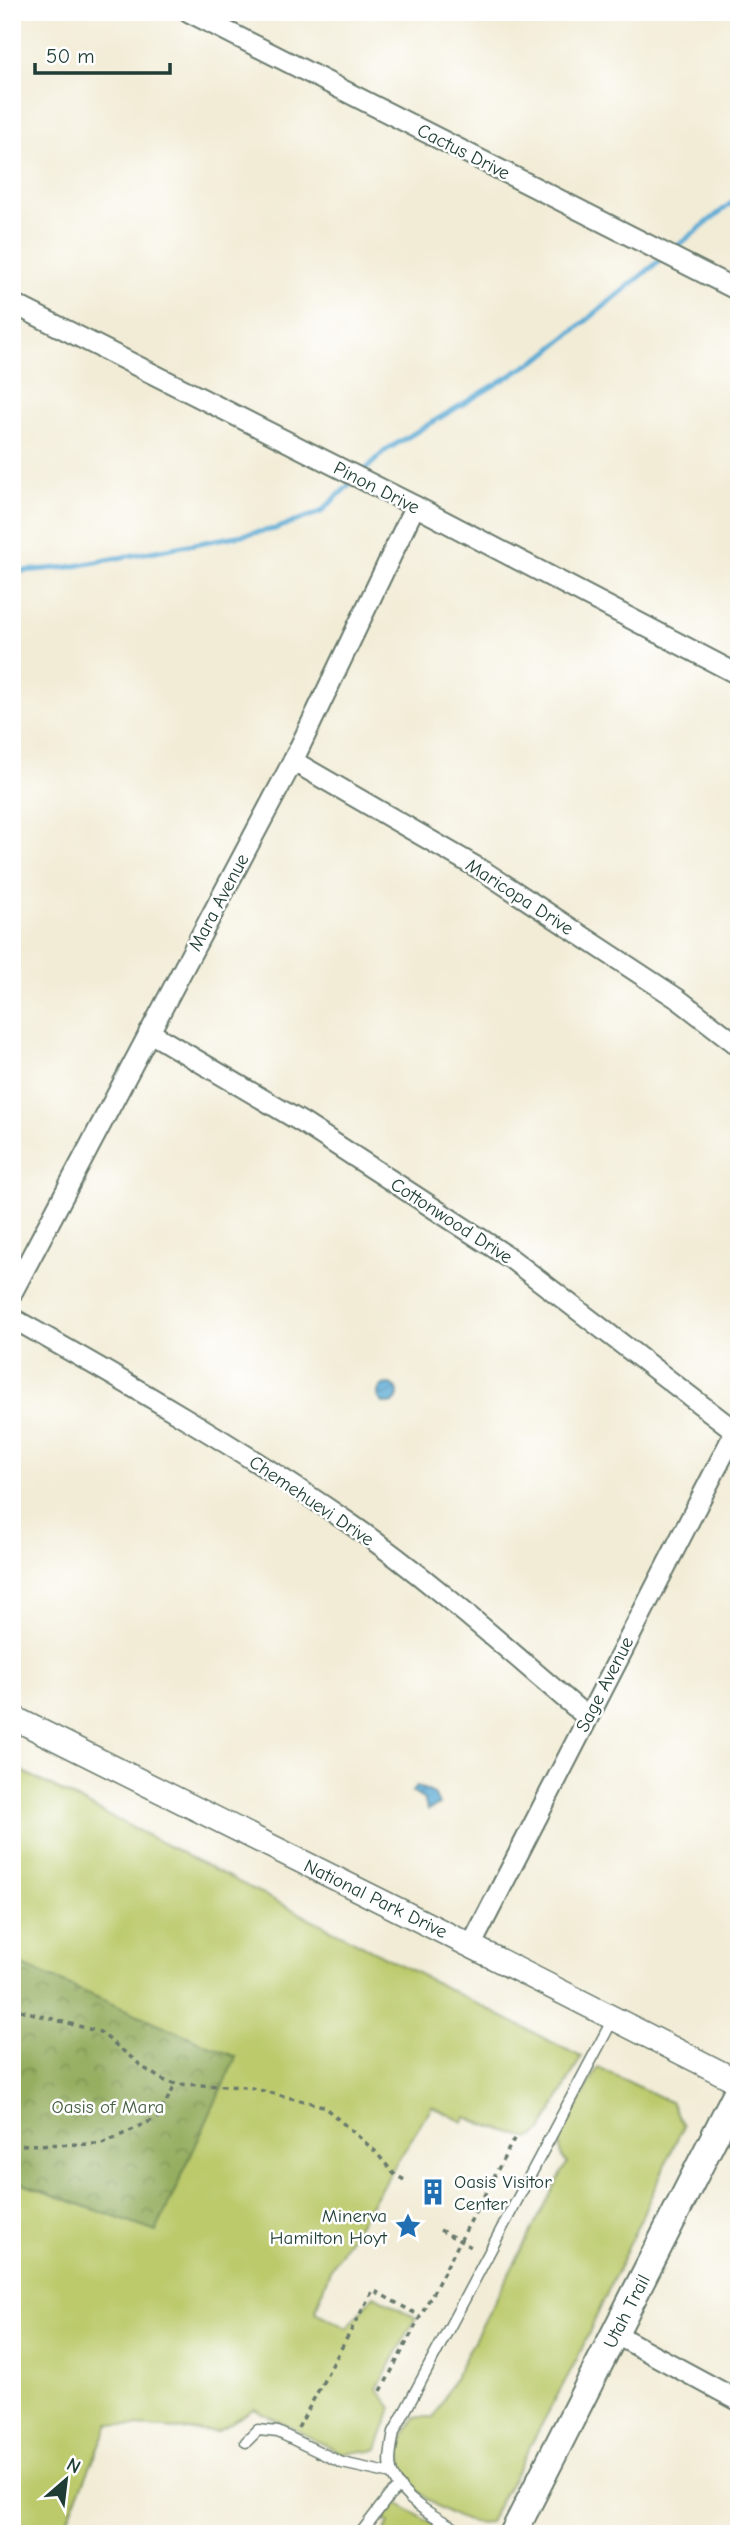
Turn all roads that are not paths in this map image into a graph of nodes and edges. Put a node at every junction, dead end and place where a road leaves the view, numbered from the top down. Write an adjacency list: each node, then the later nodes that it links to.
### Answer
1 (189, 12): 2 (street, Cactus Drive)
2 (739, 291)
3 (12, 303): 4 (street, Pinon Drive)
4 (415, 506): 5 (street, Pinon Drive); 6 (street, Mara Avenue)
5 (739, 675)
6 (293, 761): 7 (street, Mara Avenue); 8 (street, Maricopa Drive)
7 (149, 1032): 9 (street, Mara Avenue); 11 (street, Cottonwood Drive)
8 (739, 1046)
9 (12, 1293)
10 (12, 1318): 13 (street, Chemehuevi Drive)
11 (737, 1430): 13 (street, Sage Avenue)
12 (12, 1717): 14 (street, National Park Drive)
13 (587, 1717): 14 (street, Sage Avenue)
14 (471, 1945): 15 (street, National Park Drive)
15 (613, 2019): 16 (street, National Park Drive); 21 (lane)
16 (739, 2082)
17 (739, 2088): 18 (main road, Utah Trail)
18 (615, 2334): 19 (street); 25 (main road, Utah Trail)
19 (739, 2401)
20 (246, 2442): 21 (lane)
21 (392, 2474): 22 (lane)
22 (400, 2487): 23 (lane); 24 (lane)
23 (361, 2533)
24 (465, 2534)
25 (513, 2534)

